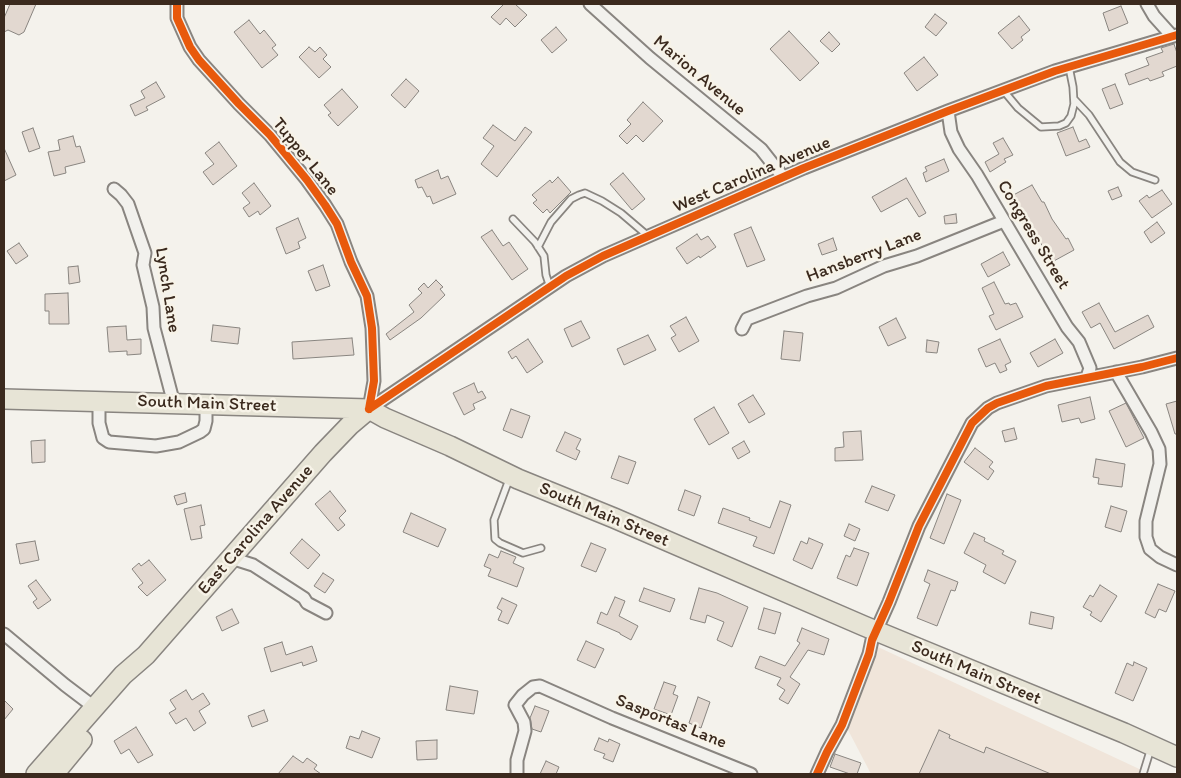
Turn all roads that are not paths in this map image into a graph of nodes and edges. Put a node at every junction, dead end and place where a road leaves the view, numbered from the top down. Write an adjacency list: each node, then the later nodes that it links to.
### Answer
1 (176, 4): 25 (street, Tupper Lane)
2 (590, 4): 9 (street, Marion Avenue)
3 (1148, 4): 4 (street)
4 (1174, 36): 5 (street, West Carolina Avenue)
5 (1069, 67): 6 (street, West Carolina Avenue); 7 (lane)
6 (1003, 90): 7 (lane); 8 (street, West Carolina Avenue)
7 (1074, 99): 10 (lane)
8 (948, 111): 9 (street, West Carolina Avenue); 13 (street, Congress Street)
9 (783, 177): 14 (street, West Carolina Avenue)
10 (1156, 180)
11 (114, 189): 23 (street, Lynch Lane)
12 (513, 219): 15 (lane)
13 (1004, 221): 17 (street, Hansberry Lane); 20 (street, Congress Street)
14 (648, 236): 15 (lane); 16 (street, West Carolina Avenue)
15 (538, 246): 16 (lane)
16 (550, 287): 25 (street, West Carolina Avenue)
17 (742, 329)
18 (1177, 358): 19 (street)
19 (1116, 372): 20 (street); 29 (street)
20 (1087, 377): 31 (street)
21 (4, 399): 22 (main road, South Main Street)
22 (100, 401): 23 (main road, South Main Street); 24 (street)
23 (174, 404): 24 (main road, South Main Street)
24 (206, 405): 25 (main road, South Main Street)
25 (369, 409): 26 (main road, South Main Street); 28 (main road, East Carolina Avenue)
26 (510, 475): 27 (lane); 31 (main road, South Main Street)
27 (541, 548)
28 (231, 558): 30 (street); 33 (main road, East Carolina Avenue)
29 (1177, 565)
30 (326, 613)
31 (876, 631): 35 (main road, South Main Street); 41 (street)
32 (4, 634): 34 (street)
33 (146, 655): 34 (main road, East Carolina Avenue); 38 (main road, East Carolina Avenue)
34 (94, 707): 37 (main road, East Carolina Avenue)
35 (1152, 746): 36 (main road, South Main Street); 42 (lane)
36 (1177, 757)
37 (36, 774)
38 (54, 774)
39 (518, 774): 40 (street, Sasportas Lane)
40 (751, 774)
41 (817, 774)
42 (1143, 774)

